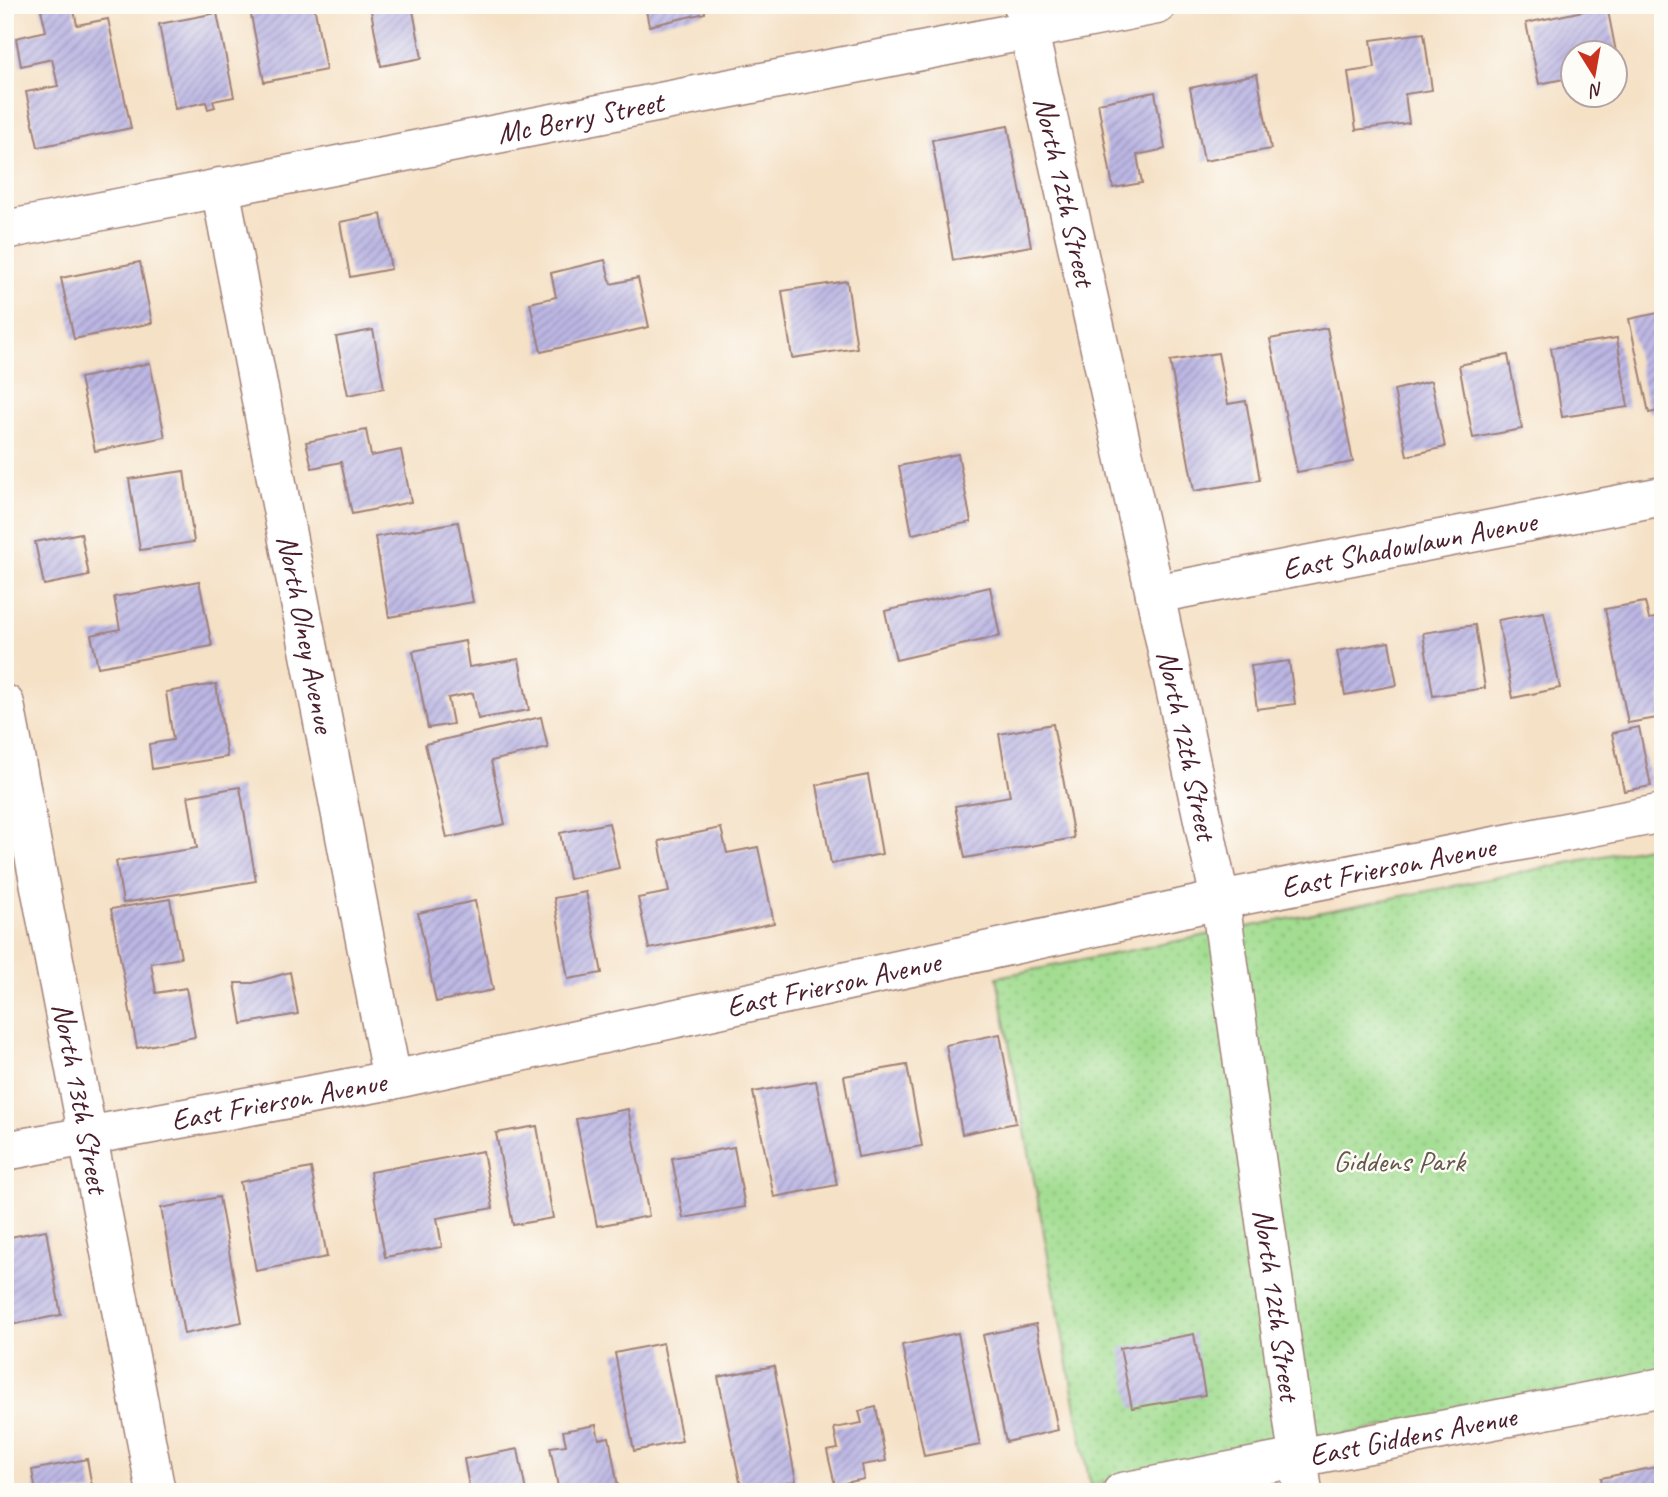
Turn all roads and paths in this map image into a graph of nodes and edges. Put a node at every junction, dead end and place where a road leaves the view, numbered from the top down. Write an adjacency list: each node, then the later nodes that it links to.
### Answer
1 (1157, 5): 2 (street, Mc Berry Street)
2 (1025, 18): 3 (street, Mc Berry Street); 6 (street, North 12th Street)
3 (220, 187): 4 (street, Mc Berry Street); 10 (street, North Olney Avenue)
4 (5, 230)
5 (1663, 496): 6 (street, East Shadowlawn Avenue)
6 (1156, 594): 9 (street, North 12th Street)
7 (5, 704): 11 (street, North 13th Street)
8 (1663, 813): 9 (street, East Frierson Avenue)
9 (1220, 900): 10 (street, East Frierson Avenue); 14 (street, North 12th Street)
10 (392, 1080): 11 (street, East Frierson Avenue)
11 (86, 1136): 12 (street, East Frierson Avenue); 15 (street, North 13th Street)
12 (5, 1151)
13 (1663, 1388): 14 (street, East Giddens Avenue)
14 (1300, 1475): 16 (street, East Giddens Avenue)
15 (156, 1492)
16 (1122, 1492)

